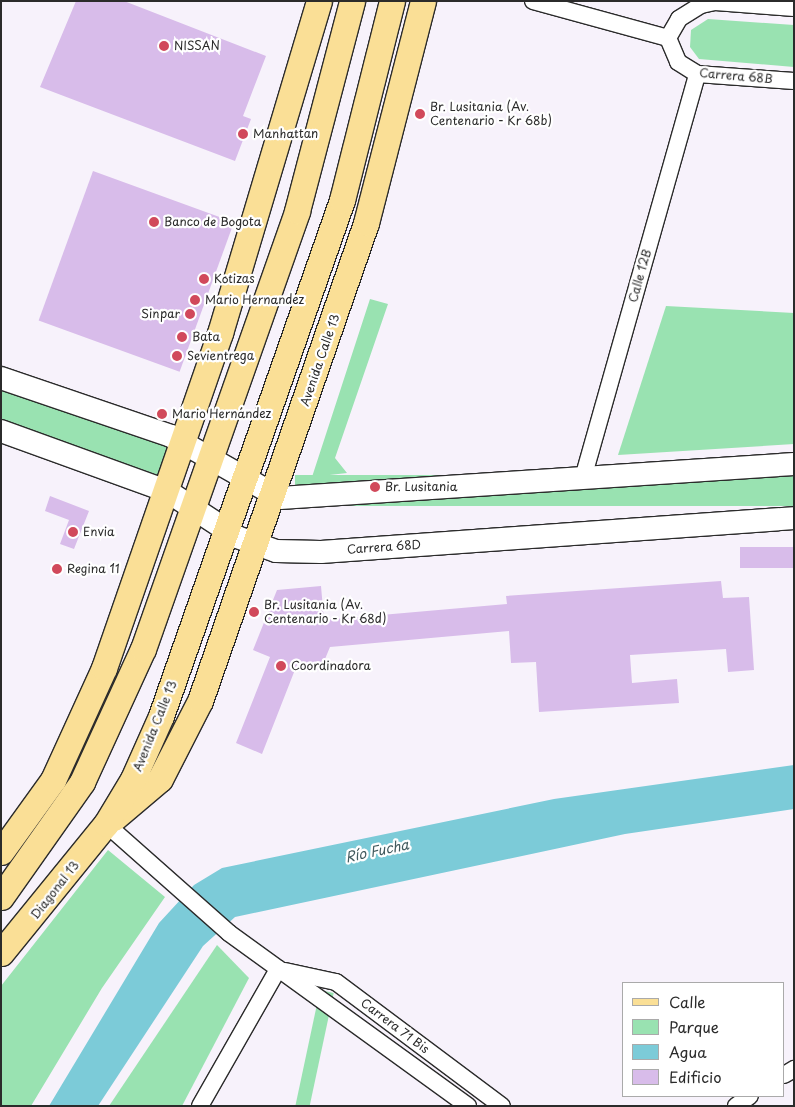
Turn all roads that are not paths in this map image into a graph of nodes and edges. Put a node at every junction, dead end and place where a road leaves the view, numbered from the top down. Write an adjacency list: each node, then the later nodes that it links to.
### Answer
1 (352, 1): 15 (main road)
2 (392, 1): 11 (main road, Avenida Calle 13)
3 (423, 1): 8 (main road, Avenida Calle 13)
4 (533, 1): 7 (street)
5 (319, 3): 14 (main road)
6 (794, 8): 7 (street)
7 (668, 38): 9 (street, Carrera 68B)
8 (409, 63): 11 (main road); 20 (main road, Avenida Calle 13)
9 (696, 74): 10 (street, Carrera 68B); 17 (street, Calle 12B)
10 (794, 81)
11 (353, 162): 18 (main road, Avenida Calle 13)
12 (1, 378): 14 (main road)
13 (1, 431): 19 (main road, Carrera 68D)
14 (183, 441): 15 (main road); 19 (main road)
15 (211, 458): 18 (main road); 21 (main road)
16 (794, 464): 17 (main road)
17 (583, 478): 20 (main road)
18 (245, 482): 20 (main road); 23 (main road, Avenida Calle 13)
19 (166, 491): 21 (main road, Carrera 68D); 25 (main road)
20 (274, 496): 24 (main road, Avenida Calle 13)
21 (193, 507): 23 (main road, Carrera 68D); 27 (main road)
22 (794, 518): 24 (main road, Carrera 68D)
23 (228, 531): 24 (main road, Carrera 68D); 26 (main road, Avenida Calle 13)
24 (256, 545): 26 (main road, Avenida Calle 13)
25 (53, 780): 27 (main road); 28 (main road)
26 (106, 824): 30 (main road, Diagonal 13); 31 (street, Carrera 71 Bis)
27 (43, 843): 29 (main road)
28 (1, 852)
29 (1, 897)
30 (1, 954)
31 (278, 969): 33 (street); 34 (street, Carrera 71 Bis); 35 (street, Carrera 71 Bis)
32 (749, 1097): 36 (street)
33 (200, 1106)
34 (468, 1106)
35 (502, 1106)
36 (736, 1106)

